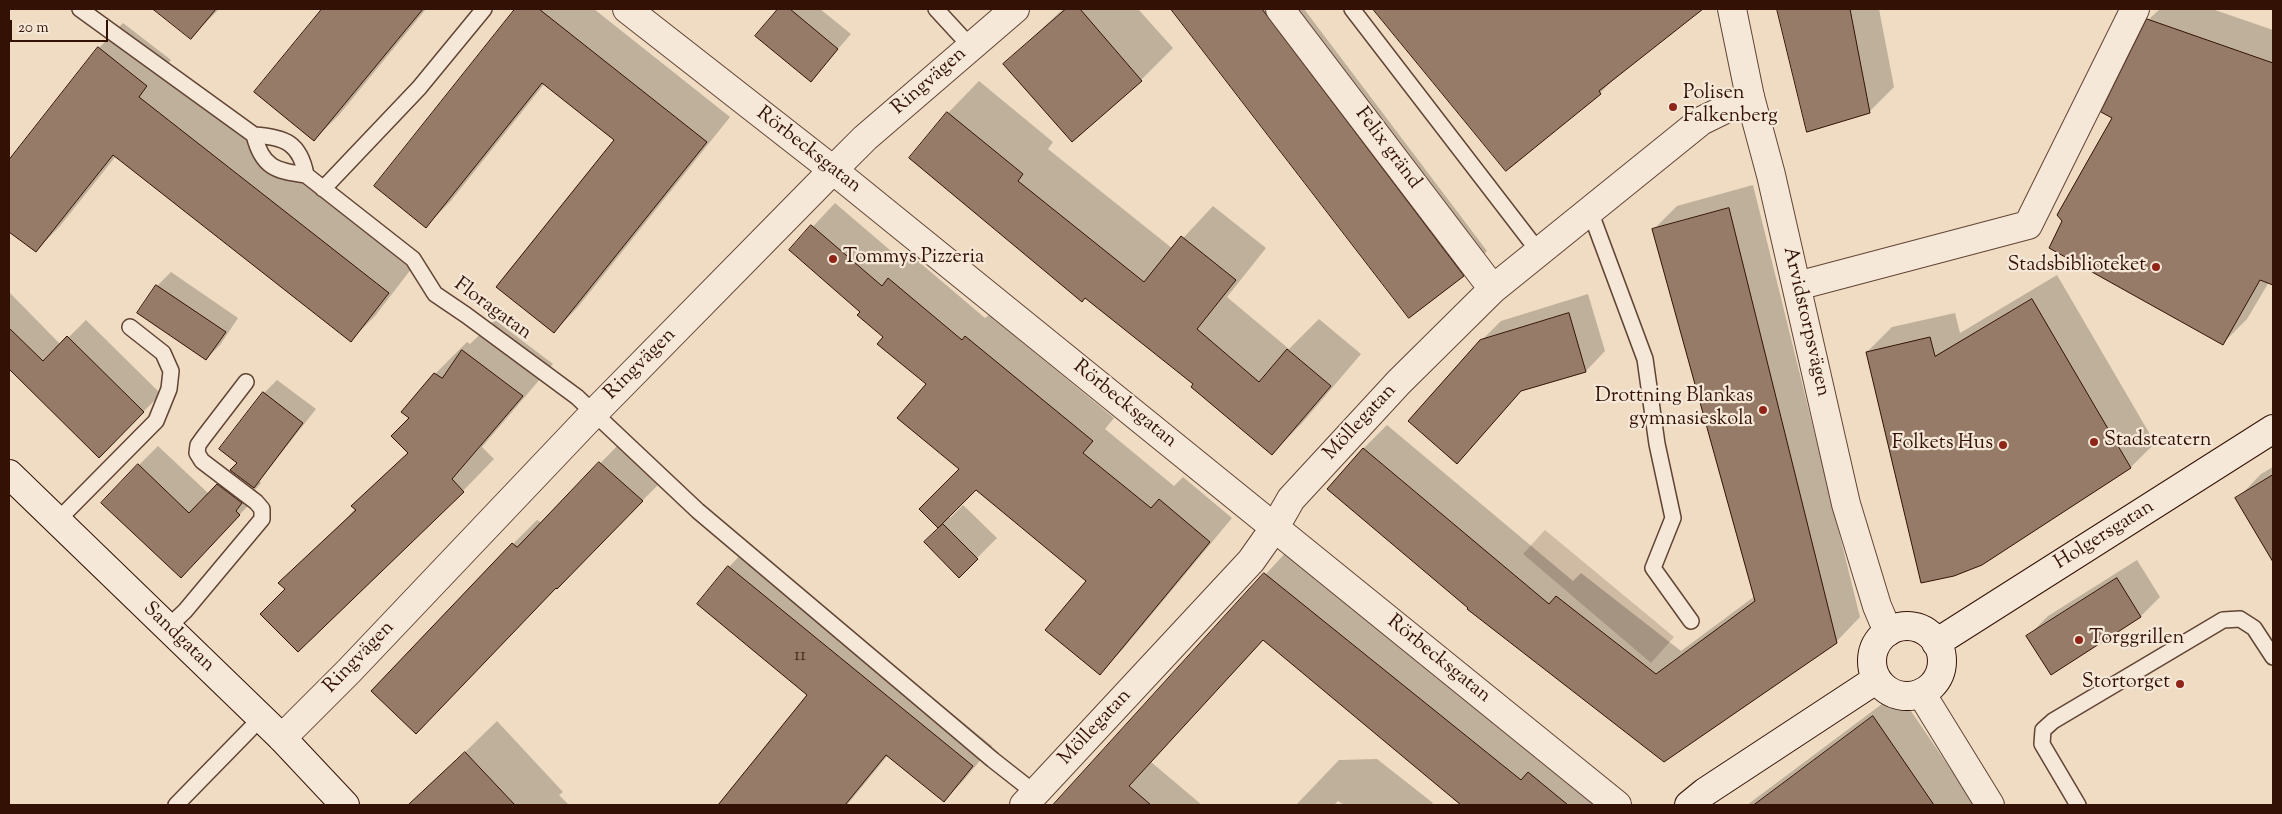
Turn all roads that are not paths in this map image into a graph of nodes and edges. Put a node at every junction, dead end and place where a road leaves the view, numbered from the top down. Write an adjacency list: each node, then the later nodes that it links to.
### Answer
1 (80, 9): 12 (lane)
2 (484, 9): 15 (lane)
3 (627, 9): 13 (street, Rörbecksgatan)
4 (936, 9): 10 (lane)
5 (1014, 9): 10 (street, Ringvägen)
6 (1280, 9): 19 (street, Felix gränd)
7 (1352, 9): 17 (lane)
8 (1732, 9): 11 (street, Arvidstorpsvägen)
9 (2135, 9): 18 (street)
10 (970, 47): 13 (street, Ringvägen)
11 (1750, 97): 16 (street, Möllegatan); 18 (street, Arvidstorpsvägen)
12 (254, 135): 14 (lane); 14 (lane)
13 (833, 170): 22 (street, Ringvägen); 26 (street, Rörbecksgatan)
14 (306, 175): 15 (lane, Floragatan)
15 (323, 189): 22 (lane, Floragatan)
16 (1590, 211): 17 (street, Möllegatan); 27 (lane)
17 (1539, 252): 19 (street, Möllegatan)
18 (1797, 286): 29 (street, Arvidstorpsvägen)
19 (1493, 289): 26 (street, Möllegatan)
20 (130, 327): 25 (lane)
21 (246, 382): 28 (lane)
22 (594, 413): 35 (street, Ringvägen); 36 (lane, Floragatan)
23 (2273, 429): 30 (street, Holgersgatan)
24 (9, 474): 25 (street, Sandgatan)
25 (57, 521): 28 (street, Sandgatan)
26 (1275, 527): 36 (street, Möllegatan); 39 (street, Rörbecksgatan)
27 (1691, 621)
28 (167, 628): 34 (street, Sandgatan)
29 (1888, 632): 30 (street); 32 (street)
30 (1936, 643): 33 (street)
31 (2273, 657): 42 (lane)
32 (1877, 679): 33 (street); 40 (street)
33 (1921, 693): 41 (street)
34 (261, 718): 35 (street, Sandgatan); 37 (lane)
35 (282, 738): 38 (street, Sandgatan)
36 (1030, 799)
37 (176, 805)
38 (345, 805)
39 (1617, 805)
40 (1689, 805)
41 (1990, 805)
42 (2078, 805)

